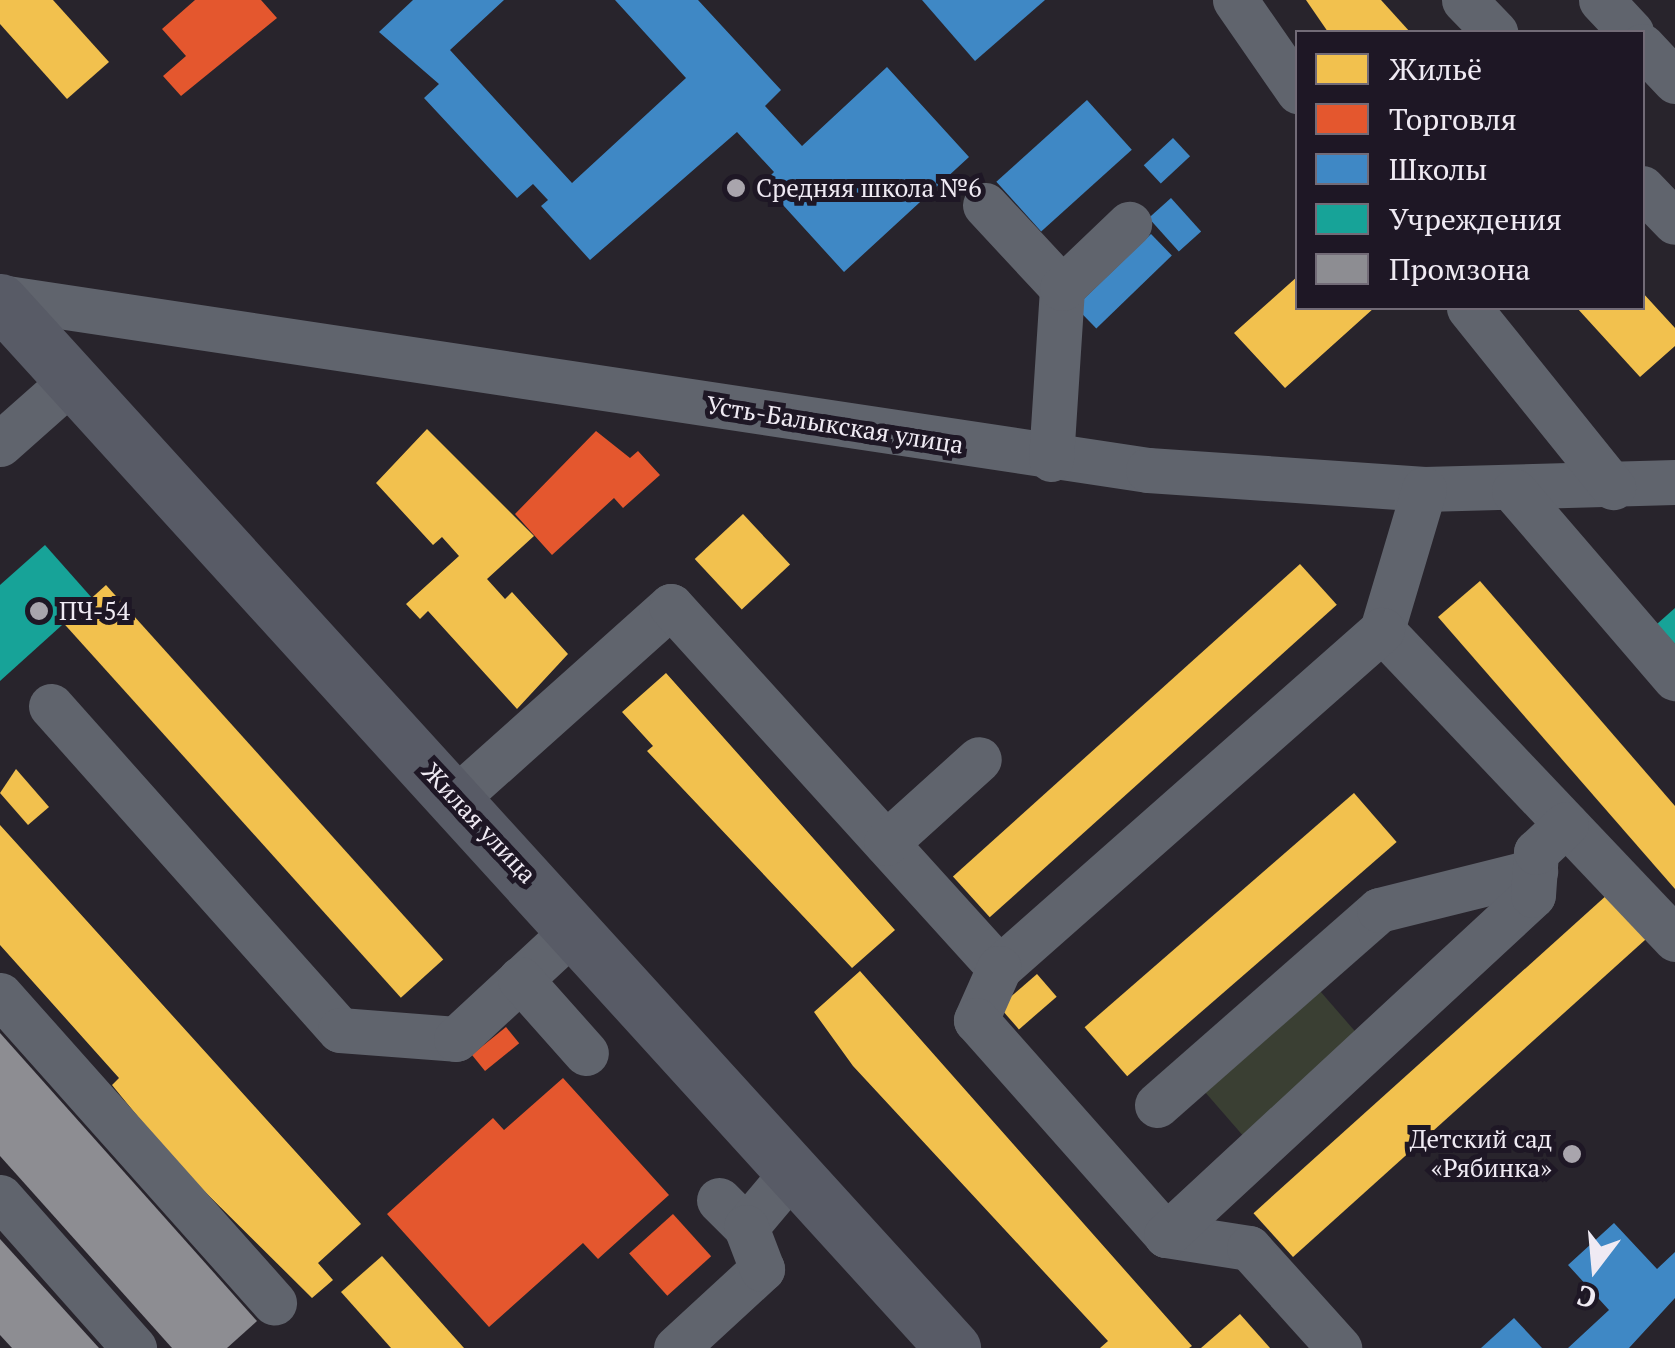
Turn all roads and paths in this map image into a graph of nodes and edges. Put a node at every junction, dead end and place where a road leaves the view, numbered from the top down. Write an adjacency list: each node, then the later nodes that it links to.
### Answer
1 (1236, 0): 8 (street)
2 (1464, 0): 4 (street)
3 (1601, 0): 5 (street)
4 (1493, 30)
5 (1628, 30)
6 (1645, 49): 7 (street)
7 (1675, 81)
8 (1295, 87)
9 (1645, 191): 11 (street)
10 (986, 205): 13 (street)
11 (1675, 222)
12 (1130, 224): 13 (street)
13 (1062, 288): 18 (street)
14 (0, 299): 16 (main road, Жилая улица); 18 (street, Усть-Балыкская улица)
15 (1471, 310): 20 (street)
16 (72, 380): 17 (street); 27 (main road, Жилая улица)
17 (0, 444)
18 (1051, 459): 21 (street, Усть-Балыкская улица)
19 (1675, 482): 20 (street, Усть-Балыкская улица)
20 (1613, 488): 22 (street, Усть-Балыкская улица)
21 (1424, 489): 22 (street, Усть-Балыкская улица); 23 (street)
22 (1514, 490): 24 (street)
23 (1382, 630): 28 (street); 33 (street)
24 (1675, 678)
25 (51, 706): 34 (street)
26 (979, 759): 29 (street)
27 (456, 798): 29 (street); 31 (main road, Жилая улица)
28 (1566, 824): 30 (street); 32 (street)
29 (886, 843): 33 (street)
30 (1535, 870): 37 (street); 40 (street)
31 (576, 928): 34 (street); 38 (main road, Жилая улица)
32 (1675, 939)
33 (999, 968): 40 (street)
34 (520, 979): 36 (street)
35 (0, 995): 41 (street)
36 (586, 1053)
37 (1157, 1105)
38 (794, 1170): 43 (street); 44 (main road, Жилая улица)
39 (0, 1197): 42 (street)
40 (1166, 1236): 45 (street)
41 (274, 1303)
42 (134, 1348)
43 (676, 1348)
44 (953, 1348)
45 (1339, 1348)

